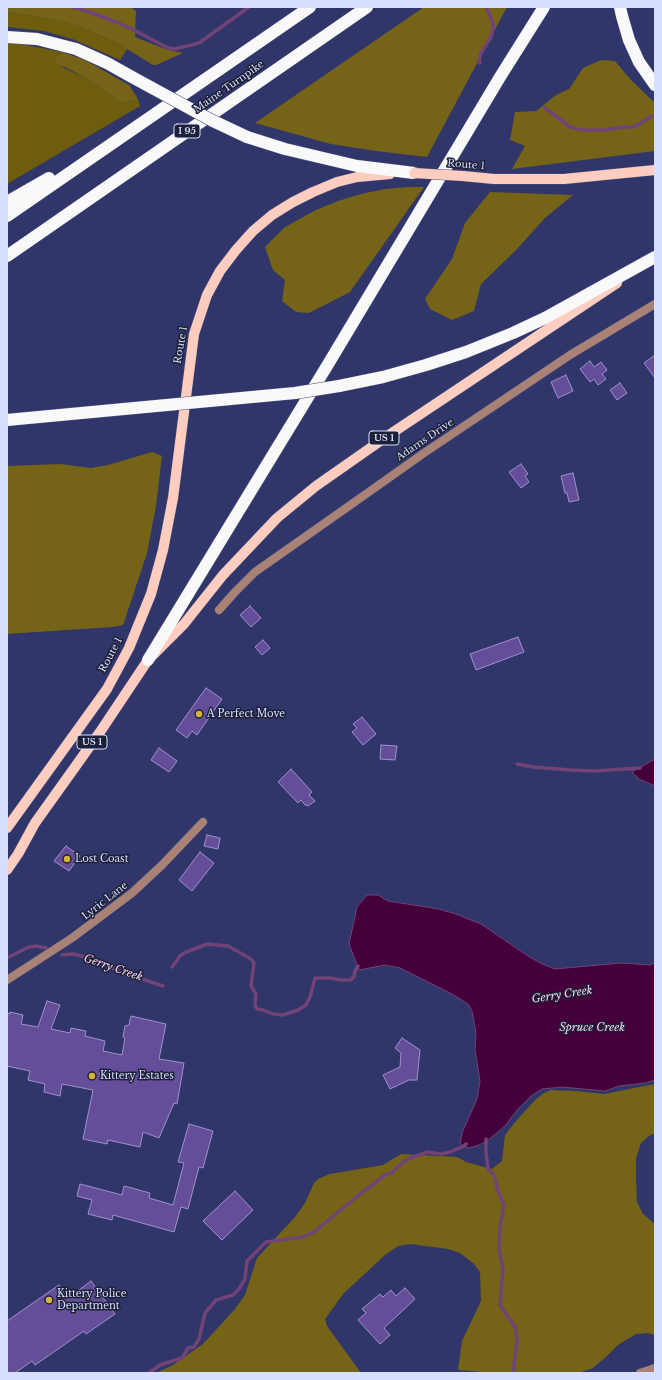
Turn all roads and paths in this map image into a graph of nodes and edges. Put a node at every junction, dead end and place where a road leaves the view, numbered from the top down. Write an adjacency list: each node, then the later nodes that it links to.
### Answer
1 (310, 7): 7 (highway, Maine Turnpike)
2 (367, 7): 12 (highway, Maine Turnpike / I 95)
3 (544, 7): 17 (highway)
4 (620, 7): 6 (highway)
5 (7, 36): 9 (highway, bridge)
6 (655, 85)
7 (118, 139): 10 (highway); 11 (highway, Maine Turnpike)
8 (655, 170): 9 (main road, Route 1 / US 1, bridge)
9 (414, 173): 20 (main road, Route 1 / US 1)
10 (7, 202)
11 (7, 216)
12 (7, 256)
13 (655, 257): 15 (highway, bridge); 17 (main road, US 1)
14 (655, 304): 16 (street, Adams Drive)
15 (7, 420)
16 (219, 610)
17 (148, 660): 19 (main road, US 1)
18 (203, 822): 23 (street, Lyric Lane)
19 (35, 823): 21 (main road); 22 (main road, US 1)
20 (7, 828)
21 (7, 858)
22 (7, 870)
23 (7, 980)
24 (655, 1368): 25 (street)
25 (640, 1373)

